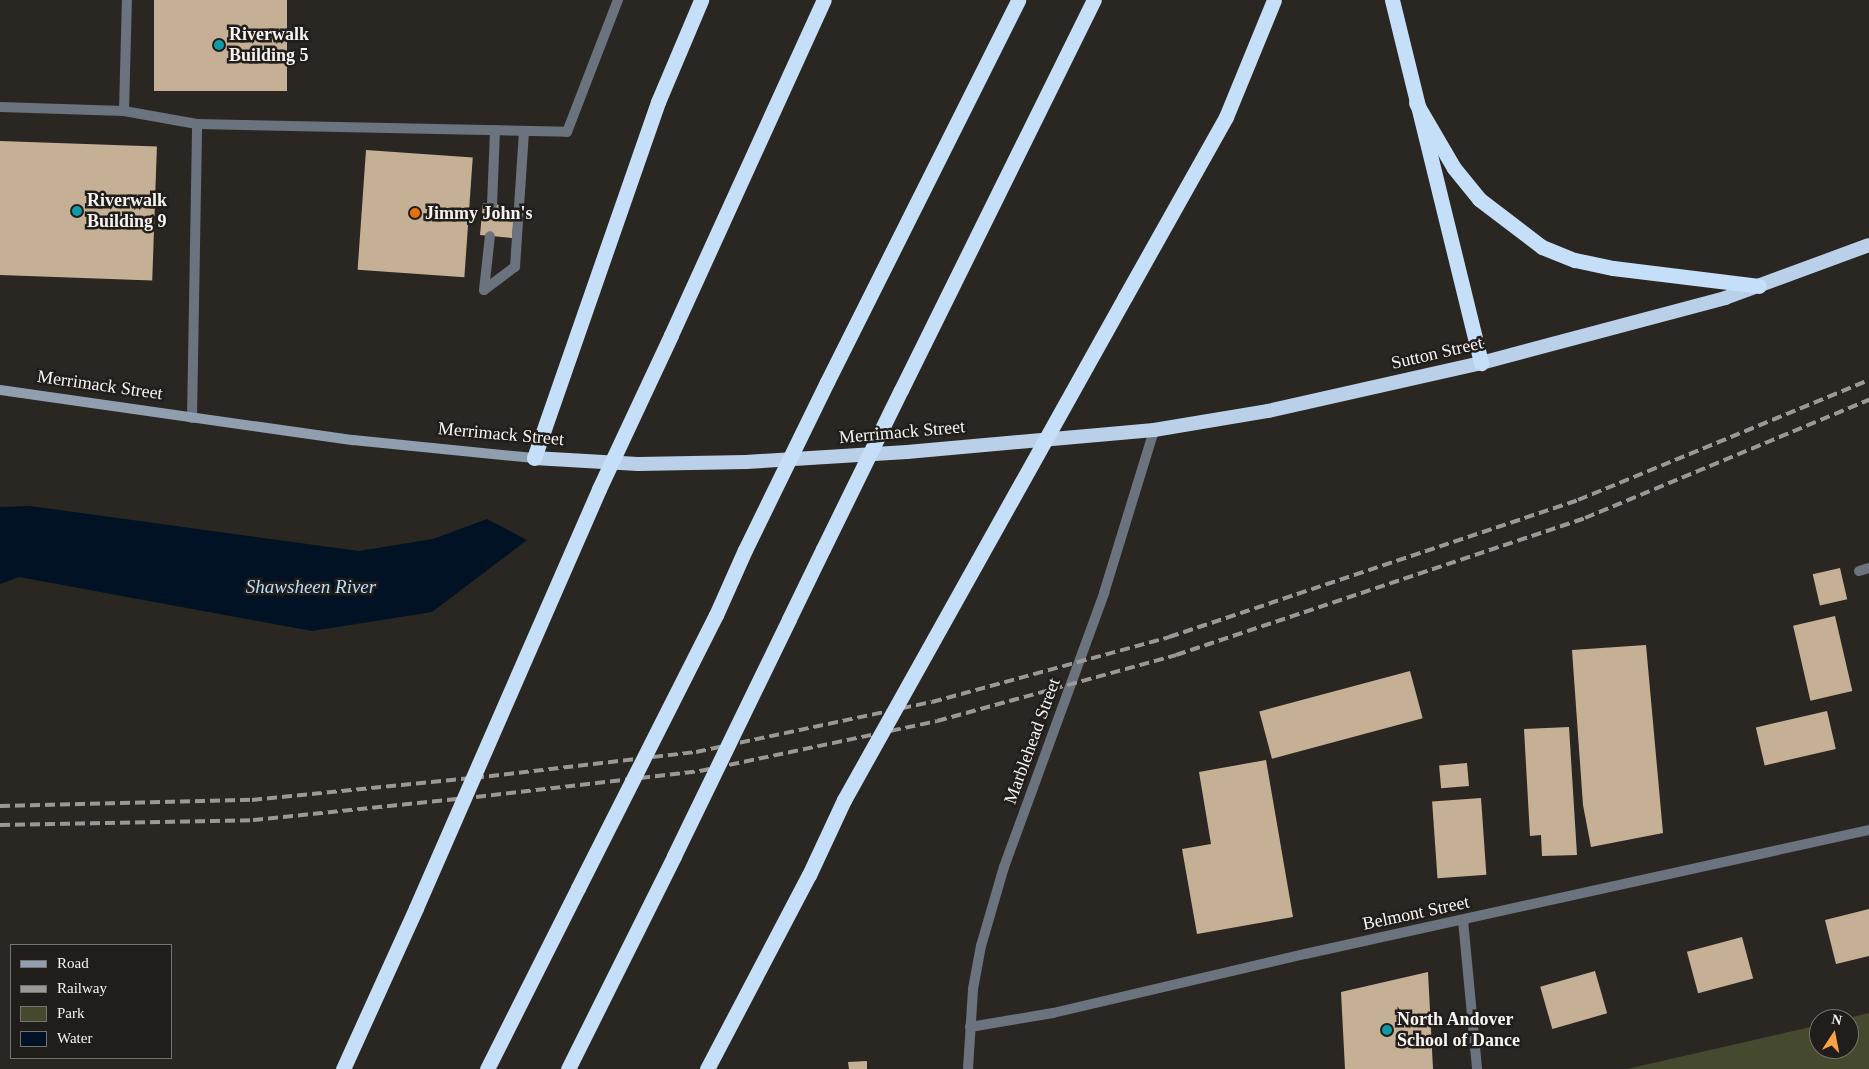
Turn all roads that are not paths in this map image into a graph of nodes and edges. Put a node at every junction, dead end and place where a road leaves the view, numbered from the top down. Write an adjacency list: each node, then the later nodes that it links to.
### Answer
1 (126, 0): 11 (street)
2 (618, 0): 14 (street)
3 (701, 0): 24 (highway)
4 (824, 0): 28 (highway, bridge)
5 (1018, 0): 29 (highway, bridge)
6 (1094, 0): 30 (highway, bridge)
7 (1274, 0): 31 (highway, bridge)
8 (1392, 0): 9 (highway)
9 (1416, 104): 18 (highway); 19 (highway)
10 (0, 107): 11 (street)
11 (124, 111): 12 (street)
12 (197, 124): 13 (street); 21 (street)
13 (495, 130): 14 (street); 15 (street)
14 (524, 131): 16 (street)
15 (492, 205)
16 (490, 236)
17 (1869, 245): 18 (highway, Sutton Street)
18 (1759, 286): 19 (highway, Sutton Street)
19 (1481, 363): 22 (highway, Sutton Street)
20 (0, 390): 21 (main road, Merrimack Street)
21 (192, 418): 24 (main road, Merrimack Street)
22 (1154, 430): 23 (highway, Sutton Street); 27 (street, Marblehead Street)
23 (1002, 443): 24 (highway, Merrimack Street)
24 (534, 458)
25 (1869, 830): 26 (street, Belmont Street)
26 (1463, 920): 27 (street, Belmont Street); 33 (street)
27 (970, 1027): 32 (street, Marblehead Street)
28 (343, 1069)
29 (488, 1069)
30 (568, 1069)
31 (707, 1069)
32 (968, 1069)
33 (1477, 1069)

